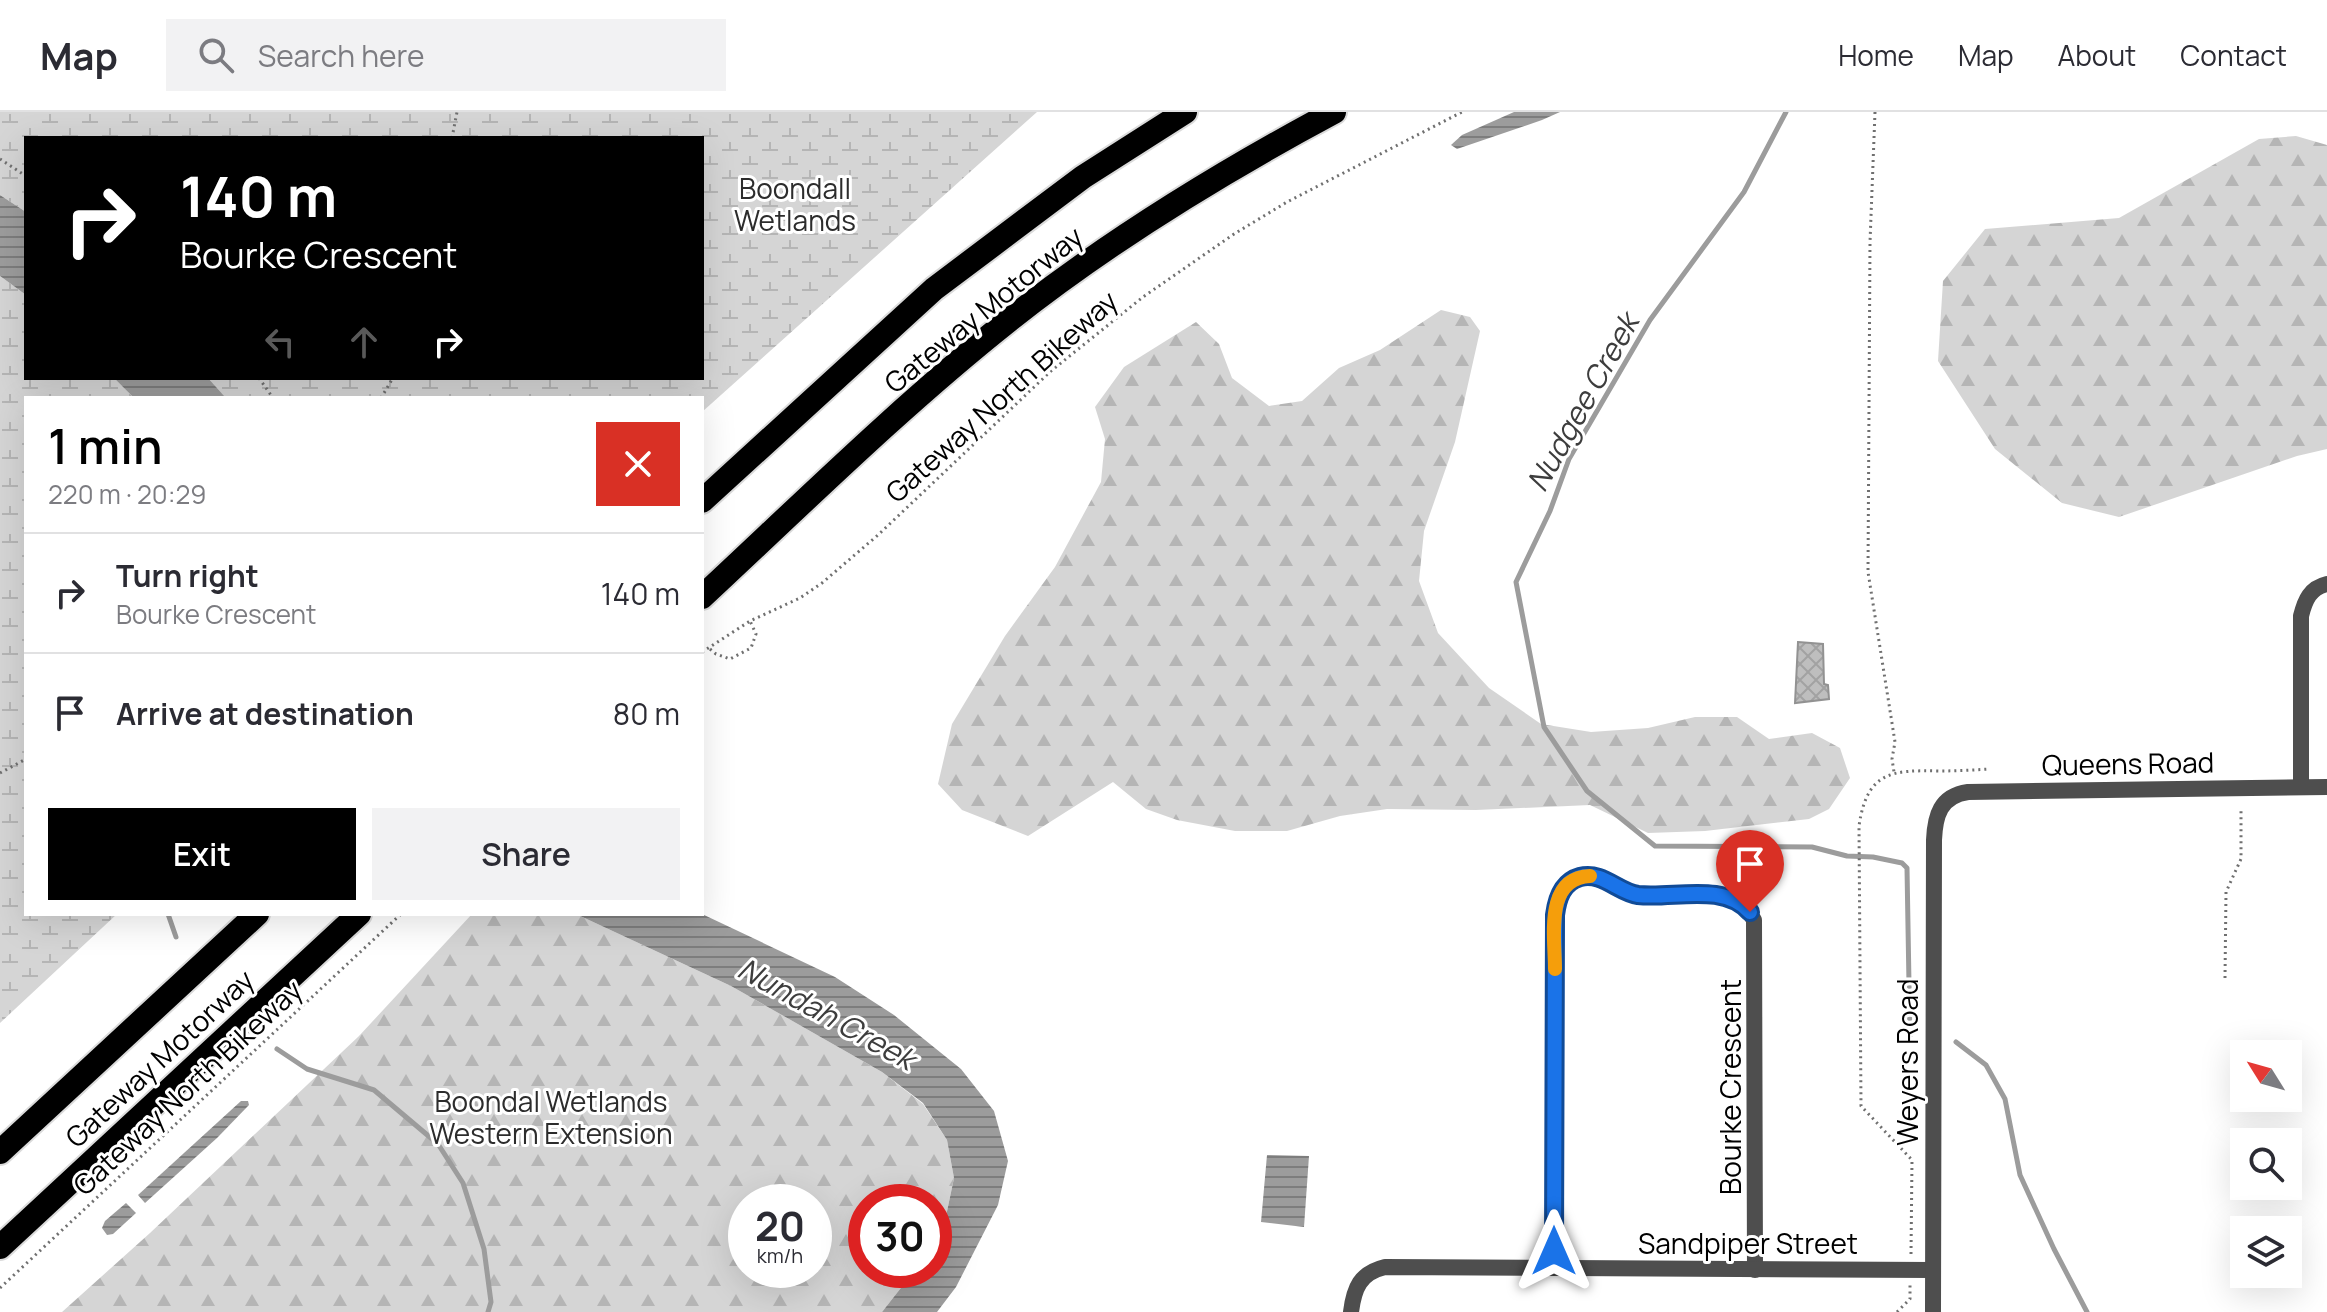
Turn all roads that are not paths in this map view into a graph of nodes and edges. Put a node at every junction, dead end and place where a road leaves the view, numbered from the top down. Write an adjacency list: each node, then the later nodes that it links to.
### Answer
1 (1185, 112): 3 (highway, Gateway Motorway)
2 (1334, 112): 5 (highway, Gateway Motorway)
3 (704, 499)
4 (2327, 584): 6 (street)
5 (704, 595)
6 (2301, 787): 7 (street, Queens Road); 8 (street, Queens Road)
7 (2327, 787)
8 (1937, 812): 15 (street, Weyers Road)
9 (255, 916): 11 (highway, Gateway Motorway)
10 (357, 916): 12 (highway, Gateway Motorway)
11 (0, 1152)
12 (0, 1247)
13 (1554, 1268): 14 (street, Sandpiper Street); 14 (street, Bourke Crescent); 16 (street, Sandpiper Street)
14 (1755, 1270): 15 (street, Sandpiper Street)
15 (1932, 1270): 17 (street, Weyers Road)
16 (1351, 1312)
17 (1933, 1312)

